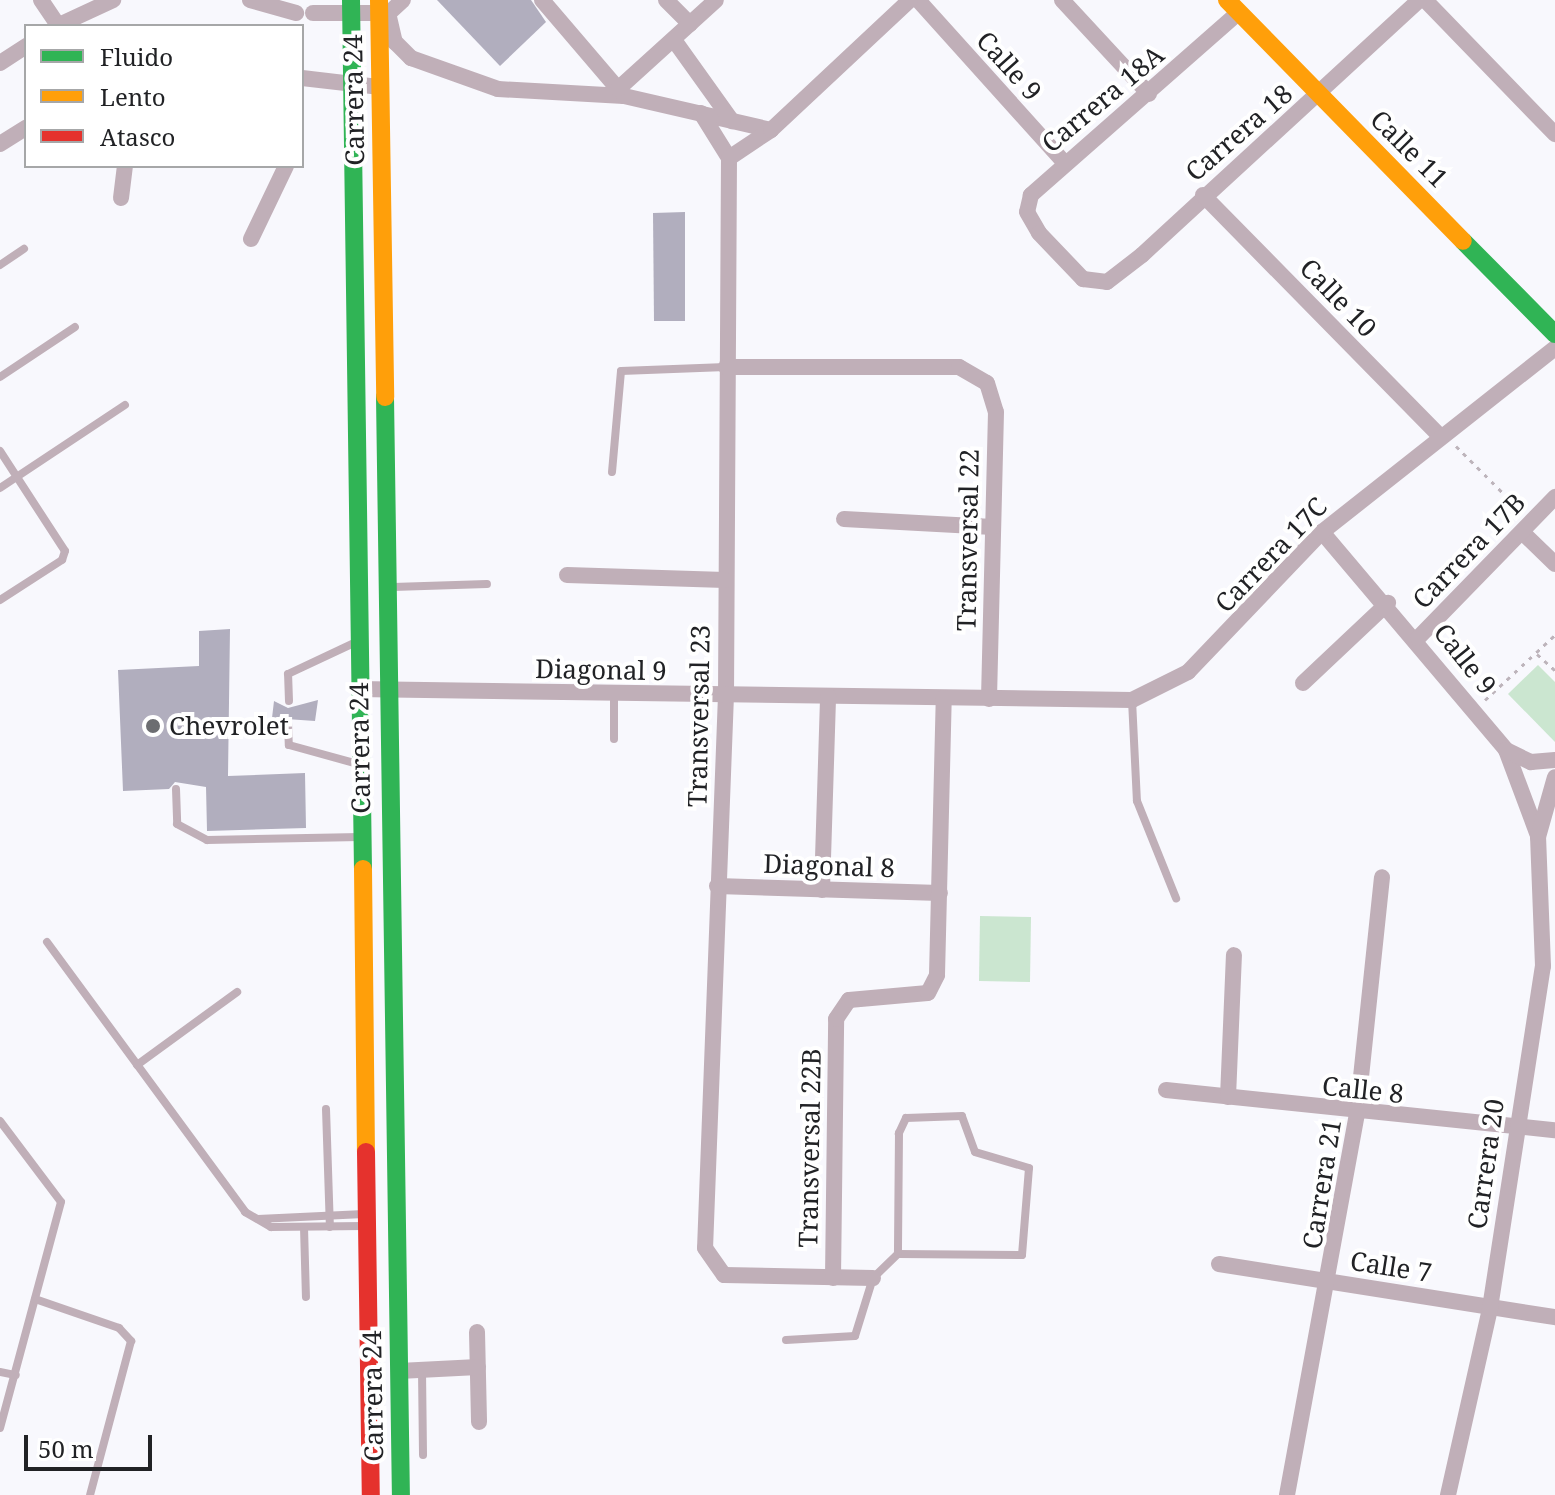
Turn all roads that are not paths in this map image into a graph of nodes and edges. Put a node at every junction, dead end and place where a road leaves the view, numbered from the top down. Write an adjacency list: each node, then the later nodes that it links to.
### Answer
1 (41, 0): 16 (street)
2 (113, 0): 17 (street)
3 (250, 0): 12 (street)
4 (403, 0): 15 (street)
5 (542, 0): 25 (street)
6 (666, 0): 18 (street)
7 (716, 0): 18 (street)
8 (910, 0): 31 (street)
9 (918, 0): 35 (street, Calle 9)
10 (1062, 0): 26 (street)
11 (1422, 0): 27 (street, Carrera 18); 32 (street)
12 (273, 1): 14 (street)
13 (1232, 6): 26 (street, Carrera 18A); 27 (main road, Calle 11)
14 (351, 7): 15 (street); 23 (main road, Carrera 24)
15 (382, 9): 24 (main road, Carrera 24); 25 (street)
16 (56, 24)
17 (61, 24)
18 (690, 24): 19 (street)
19 (674, 40): 25 (street); 29 (street)
20 (24, 47): 21 (street)
21 (0, 63)
22 (304, 78): 23 (street)
23 (351, 85): 24 (street); 68 (main road, Carrera 24)
24 (380, 87): 64 (main road, Carrera 24)
25 (621, 92): 28 (street)
26 (1149, 94): 35 (street, Carrera 18A)
27 (1318, 94): 38 (street, Carrera 18); 45 (main road, Calle 11)
28 (701, 113): 29 (street); 34 (street)
29 (732, 121): 31 (street)
30 (24, 129): 33 (street)
31 (771, 130): 34 (street)
32 (1555, 134)
33 (0, 144)
34 (729, 158): 47 (street, Transversal 23)
35 (1065, 163): 43 (street, Carrera 18A)
36 (125, 168): 39 (street)
37 (285, 168): 40 (street)
38 (1203, 195): 43 (street, Carrera 18); 50 (street, Calle 10)
39 (121, 198)
40 (251, 239)
41 (24, 249): 42 (lane)
42 (0, 265)
43 (1083, 279)
44 (75, 327): 48 (lane)
45 (1555, 334)
46 (1555, 348): 50 (street, Carrera 17C)
47 (726, 367): 52 (lane); 58 (street, Transversal 22); 62 (street, Transversal 23)
48 (0, 377)
49 (125, 405): 53 (lane)
50 (1440, 433): 59 (street, Carrera 17C)
51 (0, 451): 53 (lane)
52 (612, 472)
53 (17, 477): 54 (lane); 65 (lane)
54 (0, 488)
55 (1555, 497): 57 (street, Carrera 17B)
56 (844, 519): 58 (street)
57 (1524, 524): 60 (street); 67 (street, Carrera 17B)
58 (993, 527): 76 (street, Transversal 22)
59 (1322, 532): 66 (street, Calle 9); 77 (street, Carrera 17C)
60 (1555, 564)
61 (567, 575): 62 (street)
62 (725, 580): 73 (street, Transversal 23)
63 (487, 584): 64 (lane)
64 (384, 587): 71 (main road, Carrera 24)
65 (0, 600)
66 (1388, 603): 67 (street, Calle 9); 69 (street)
67 (1418, 638): 81 (street, Calle 9)
68 (357, 641): 70 (main road, Carrera 24); 78 (lane)
69 (1303, 683)
70 (357, 689): 71 (street, Diagonal 9); 83 (main road, Carrera 24)
71 (385, 691): 72 (street, Diagonal 9); 122 (main road, Carrera 24)
72 (614, 694): 73 (street, Diagonal 9); 80 (lane)
73 (726, 695): 74 (street, Diagonal 9); 89 (street, Transversal 23)
74 (828, 696): 75 (street, Diagonal 9); 90 (street)
75 (944, 698): 76 (street, Diagonal 9); 91 (street)
76 (989, 699): 77 (street, Carrera 17C)
77 (1132, 700): 92 (lane)
78 (289, 701)
79 (288, 722): 83 (lane)
80 (614, 739)
81 (1506, 750): 82 (street); 87 (street, Calle 9)
82 (1555, 760)
83 (359, 764): 86 (main road, Carrera 24)
84 (1555, 777): 87 (street)
85 (176, 789): 86 (lane)
86 (361, 837): 106 (main road, Carrera 24)
87 (1538, 837): 102 (street, Carrera 20)
88 (1382, 877): 100 (street, Carrera 21)
89 (717, 886): 90 (street, Diagonal 8); 111 (street, Transversal 23)
90 (822, 890): 91 (street, Diagonal 8)
91 (940, 893): 111 (street, Transversal 22B)
92 (1176, 898)
93 (47, 942): 96 (lane)
94 (1234, 955): 98 (street)
95 (237, 992): 96 (lane)
96 (137, 1065): 105 (lane)
97 (1166, 1090): 98 (street, Calle 8)
98 (1228, 1097): 100 (street, Calle 8)
99 (326, 1109): 104 (lane)
100 (1357, 1115): 102 (street, Calle 8); 113 (street, Carrera 21)
101 (0, 1121): 115 (lane)
102 (1513, 1127): 103 (street, Calle 8); 116 (street, Carrera 20)
103 (1555, 1130)
104 (329, 1214): 105 (lane); 106 (lane); 108 (lane)
105 (258, 1219): 107 (lane)
106 (367, 1220): 108 (lane); 129 (main road, Carrera 24)
107 (304, 1227): 108 (lane); 114 (lane)
108 (330, 1227)
109 (898, 1254): 109 (lane); 112 (lane)
110 (1219, 1264): 113 (street, Calle 7)
111 (833, 1278): 112 (street)
112 (873, 1278): 119 (lane)
113 (1331, 1282): 116 (street, Calle 7); 131 (street, Carrera 21)
114 (306, 1297)
115 (35, 1299): 124 (lane); 128 (lane)
116 (1490, 1308): 117 (street, Calle 7); 132 (street, Carrera 20)
117 (1555, 1317)
118 (477, 1332): 120 (street)
119 (786, 1340)
120 (478, 1367): 121 (street); 125 (street)
121 (422, 1370): 122 (street); 127 (lane)
122 (399, 1371): 130 (main road, Carrera 24)
123 (0, 1372): 124 (lane)
124 (16, 1375): 126 (lane)
125 (479, 1422)
126 (0, 1428)
127 (423, 1455)
128 (90, 1495)
129 (371, 1495)
130 (401, 1495)
131 (1287, 1495)
132 (1448, 1495)

